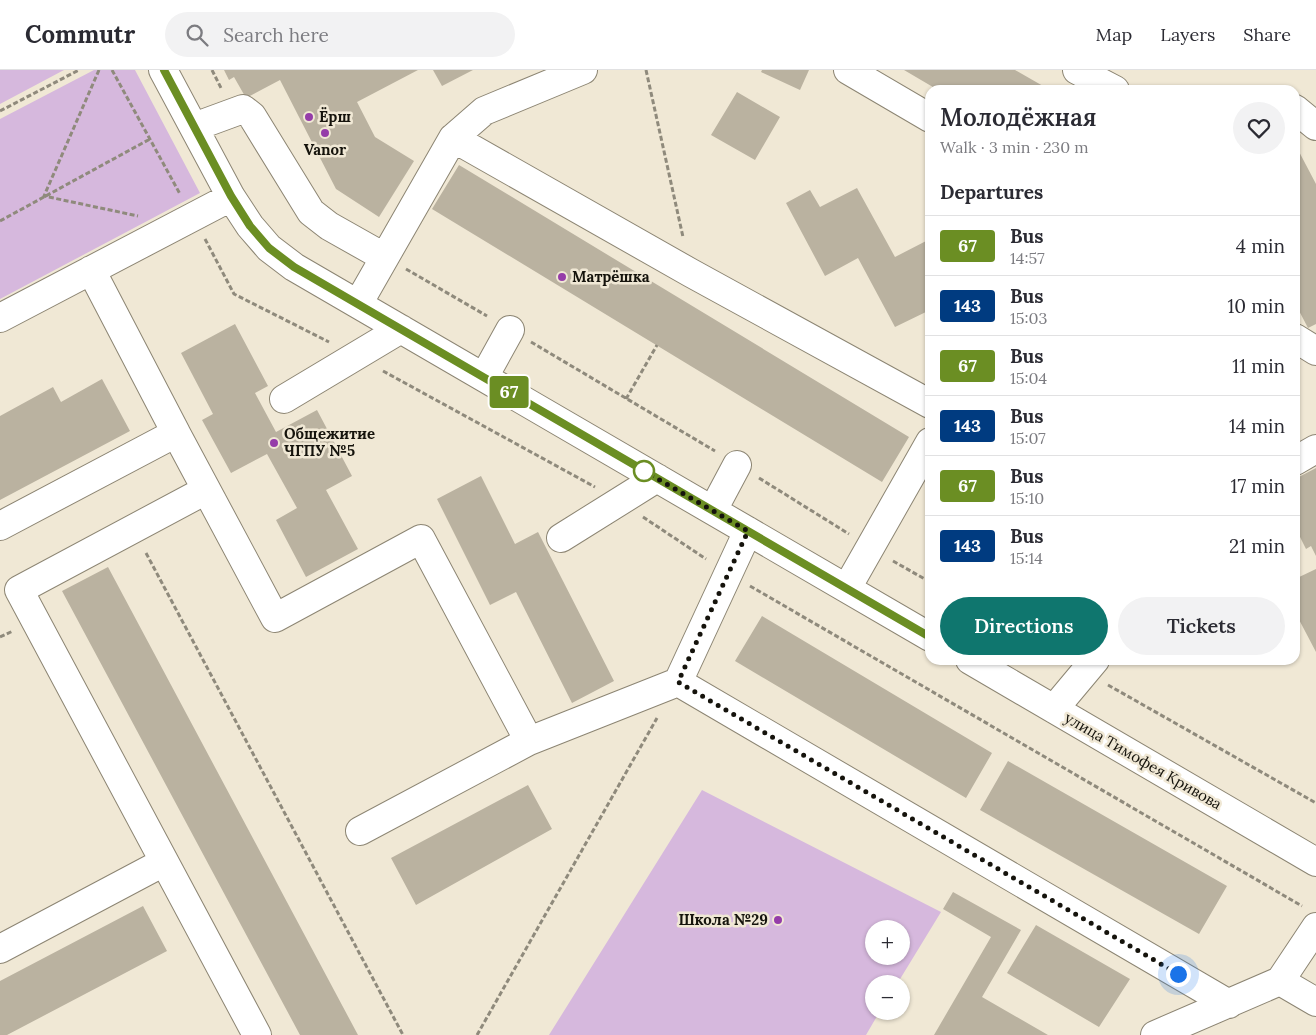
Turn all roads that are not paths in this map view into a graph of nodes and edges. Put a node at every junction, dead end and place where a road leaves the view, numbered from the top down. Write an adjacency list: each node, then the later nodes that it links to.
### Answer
1 (164, 70): 9 (street)
2 (582, 70): 10 (street)
3 (848, 70): 7 (street)
4 (1077, 70): 5 (street)
5 (1105, 85)
6 (1300, 113): 8 (street)
7 (925, 115)
8 (1316, 126)
9 (194, 127): 11 (street); 12 (street)
10 (453, 138): 12 (street); 22 (street)
11 (231, 196): 13 (street); 14 (street)
12 (384, 257): 14 (street)
13 (91, 270): 15 (street); 23 (street)
14 (358, 304): 16 (street)
15 (0, 318)
16 (400, 329): 20 (street); 21 (street)
17 (510, 330): 20 (street)
18 (1300, 341): 19 (street)
19 (1316, 351)
20 (484, 377): 28 (street)
21 (284, 399)
22 (925, 401)
23 (176, 434): 29 (street); 31 (street)
24 (1316, 449): 26 (street)
25 (925, 451): 34 (street)
26 (1300, 458)
27 (737, 465): 30 (street)
28 (657, 478): 30 (street); 33 (street)
29 (206, 490): 40 (street); 42 (street)
30 (713, 510): 32 (street)
31 (0, 526)
32 (748, 531): 34 (street); 38 (street)
33 (561, 538)
34 (847, 588): 35 (street)
35 (925, 634)
36 (979, 665): 39 (street, улица Тимофея Кривова)
37 (1090, 666): 39 (street)
38 (678, 682): 40 (street); 48 (street)
39 (1054, 709): 43 (street, улица Тимофея Кривова)
40 (529, 741): 41 (street)
41 (360, 831)
42 (164, 862): 45 (street); 49 (street)
43 (1316, 862)
44 (1312, 918): 46 (street)
45 (0, 949)
46 (1280, 981): 47 (street); 48 (street)
47 (1316, 1002)
48 (1229, 1004): 50 (street)
49 (257, 1035)
50 (1155, 1035)

